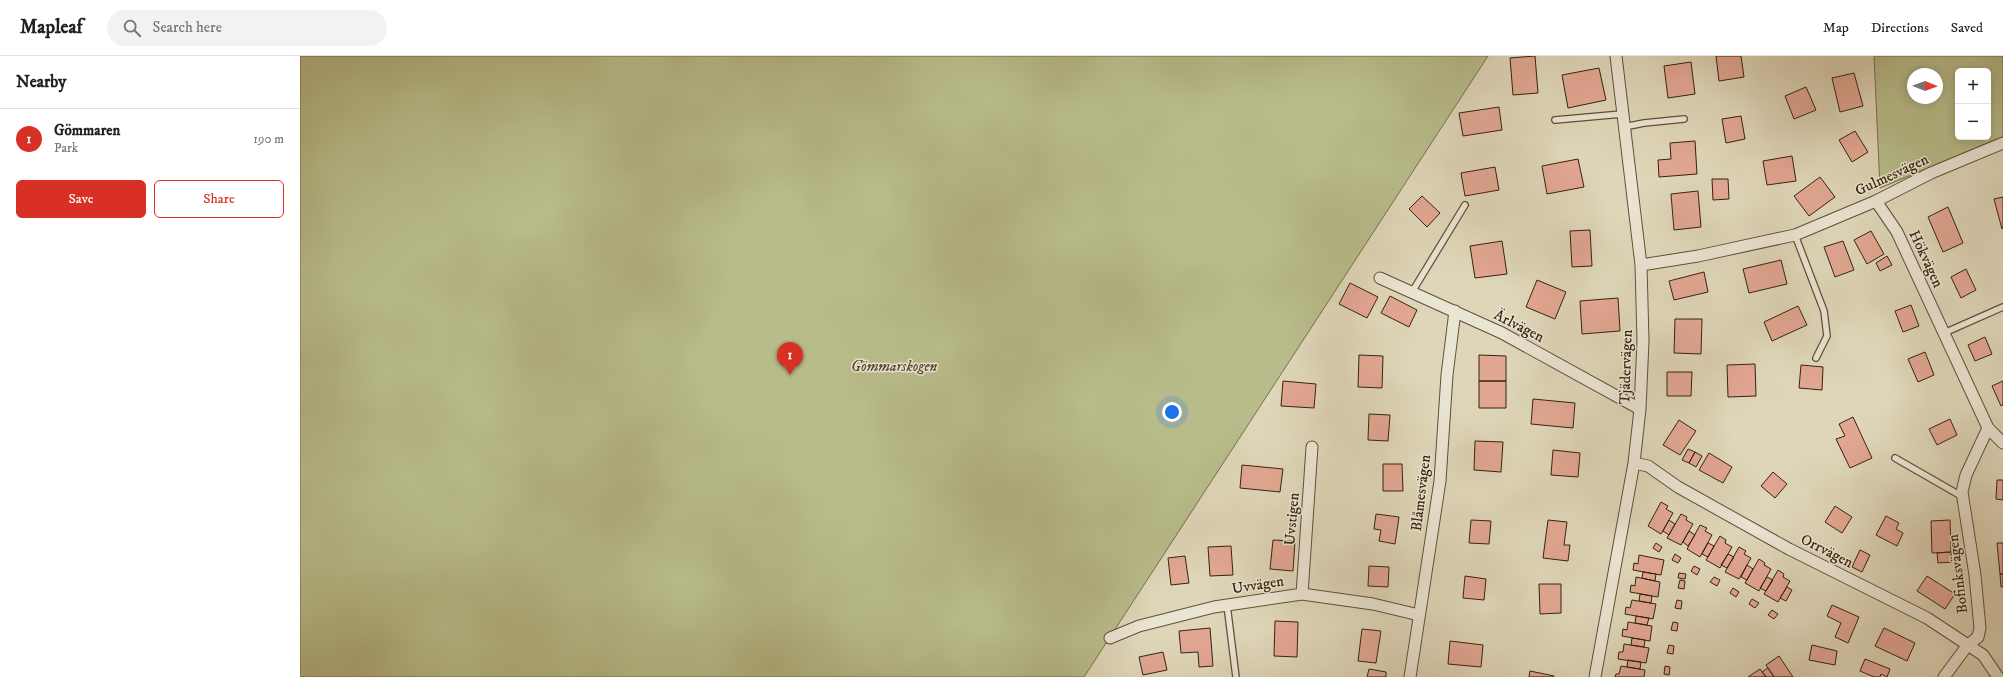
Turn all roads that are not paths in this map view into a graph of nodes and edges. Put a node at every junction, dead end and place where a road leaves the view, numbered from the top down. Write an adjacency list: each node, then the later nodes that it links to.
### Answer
1 (1616, 56): 2 (street, Tjädervägen)
2 (1622, 114): 4 (lane); 5 (street, Tjädervägen)
3 (1684, 119): 5 (lane)
4 (1555, 120)
5 (1623, 127): 10 (street, Tjädervägen)
6 (2003, 144): 7 (street, Gulmesvägen)
7 (1876, 201): 9 (street, Gulmesvägen); 15 (street, Hökvägen)
8 (1465, 205): 12 (lane)
9 (1795, 236): 10 (street, Gulmesvägen); 16 (lane)
10 (1641, 265): 17 (street, Tjädervägen)
11 (1380, 278): 12 (street, Ärlvägen)
12 (1412, 292): 14 (street, Ärlvägen)
13 (2003, 307): 15 (lane)
14 (1456, 311): 17 (street, Ärlvägen); 26 (street, Blåmesvägen)
15 (1944, 333): 18 (street, Hökvägen)
16 (1816, 358)
17 (1640, 409): 22 (street, Tjädervägen)
18 (1988, 428): 19 (street, Hökvägen); 23 (street, Bofinksvägen)
19 (2003, 443)
20 (1312, 447): 24 (street, Uvstigen)
21 (1895, 458): 23 (lane)
22 (1634, 463): 28 (street, Orrvägen); 31 (street, Tjädervägen)
23 (1963, 498): 28 (street, Bofinksvägen)
24 (1302, 594): 25 (street, Uvvägen); 26 (street, Uvvägen)
25 (1227, 605): 27 (street, Uvvägen); 29 (lane)
26 (1419, 615): 30 (street, Blåmesvägen)
27 (1109, 641)
28 (1968, 646): 32 (street, Bofinksvägen); 33 (street, Orrvägen)
29 (1236, 677)
30 (1410, 677)
31 (1596, 677)
32 (1944, 677)
33 (1998, 677)

